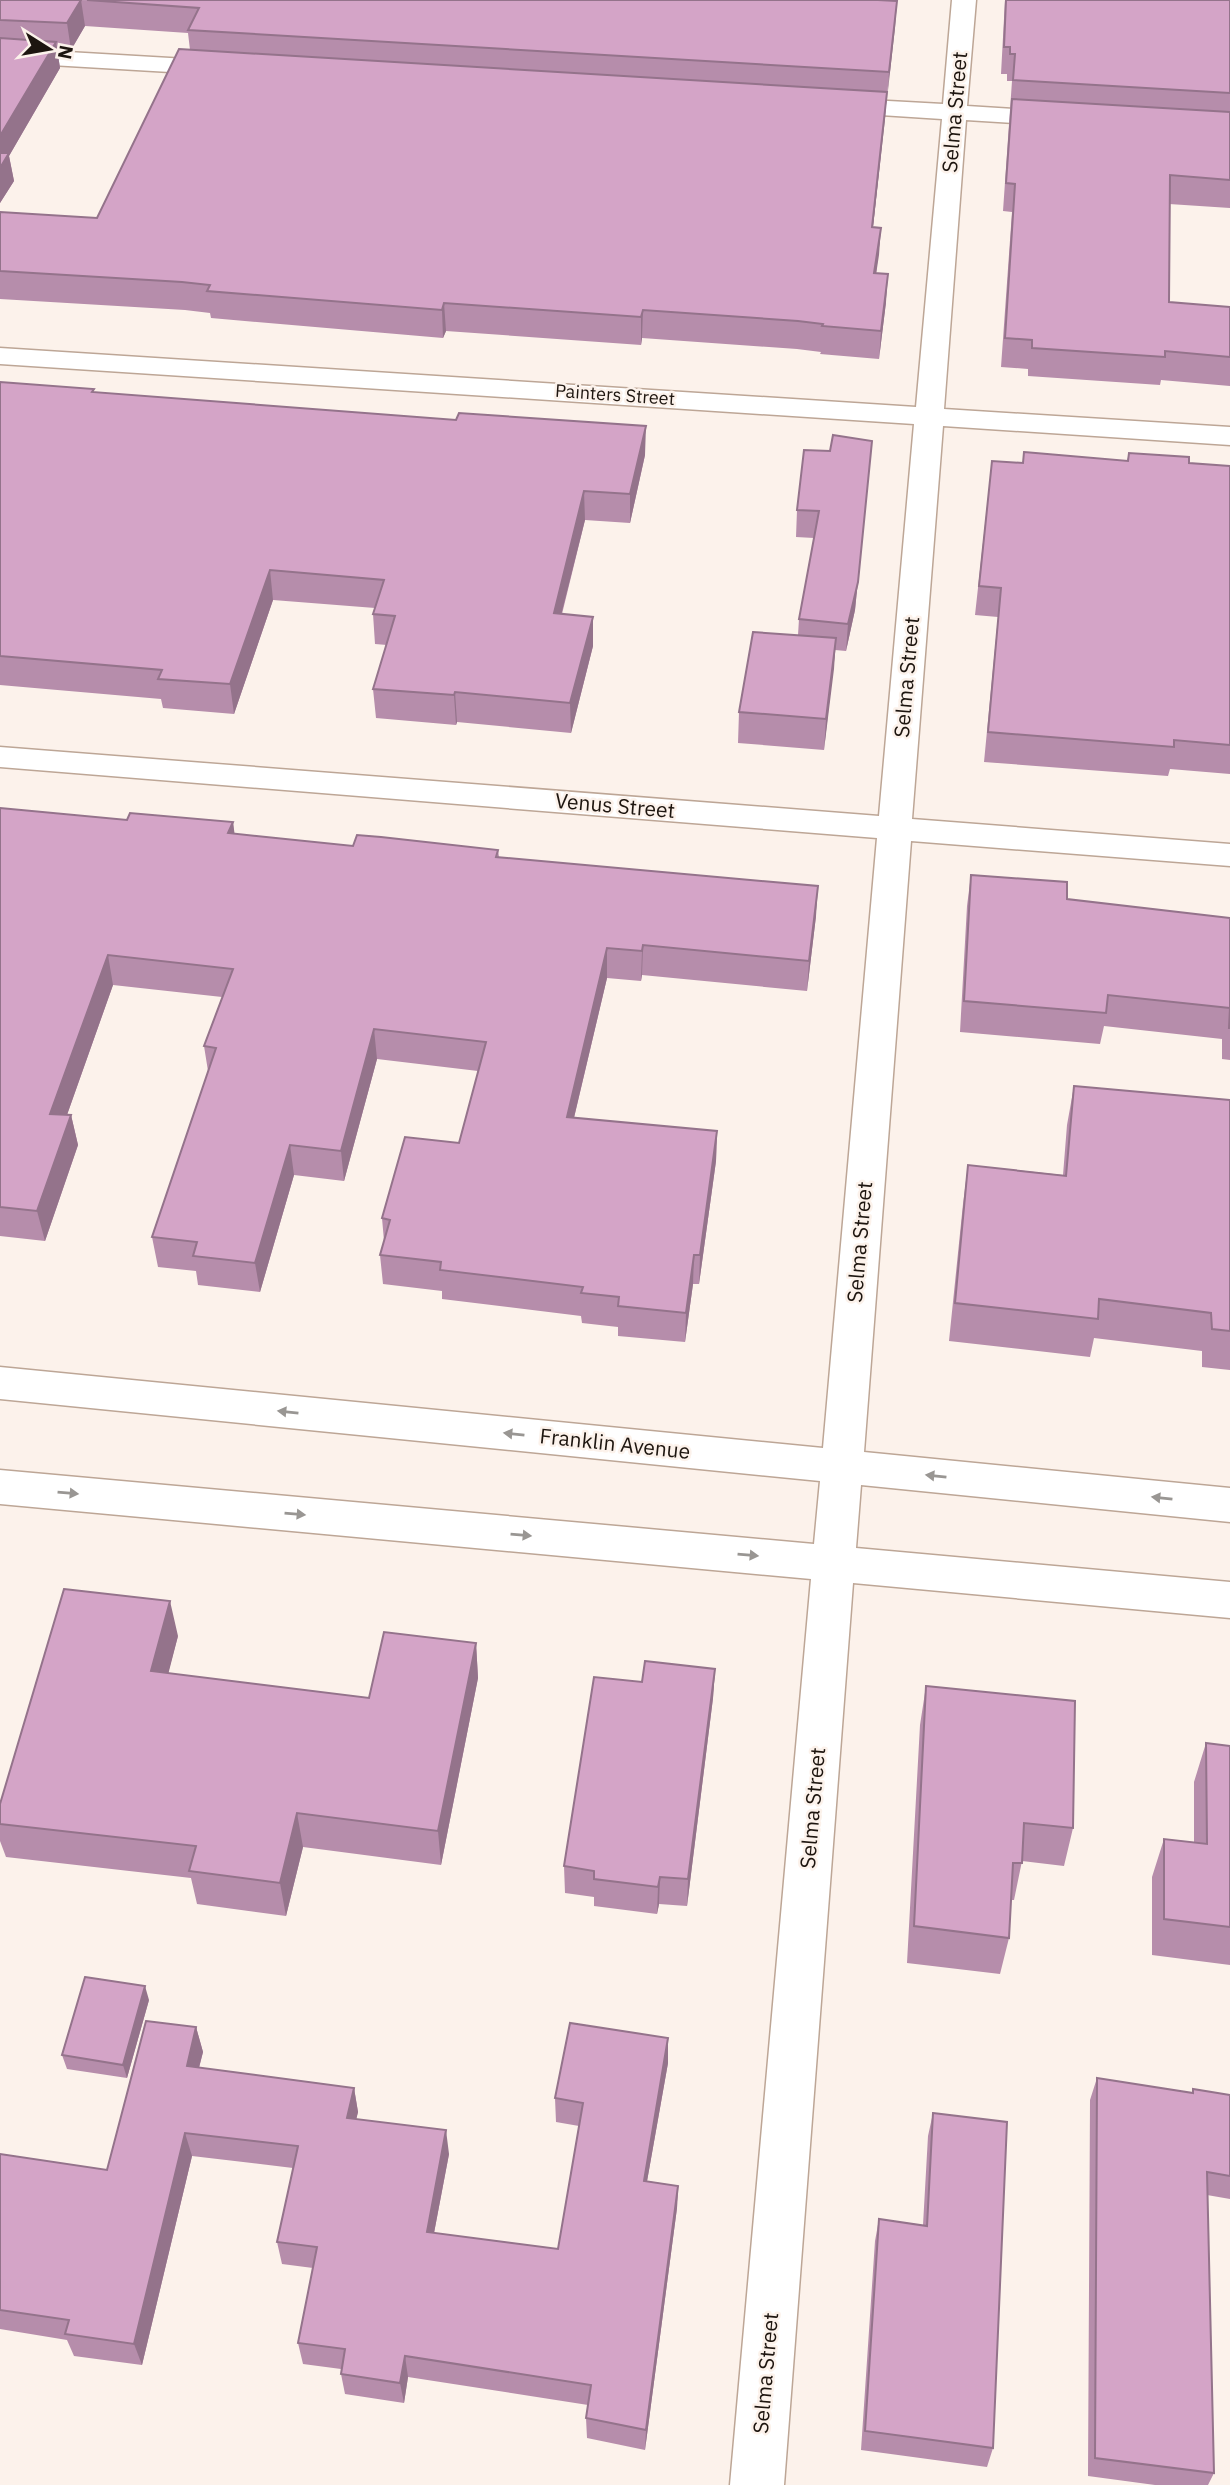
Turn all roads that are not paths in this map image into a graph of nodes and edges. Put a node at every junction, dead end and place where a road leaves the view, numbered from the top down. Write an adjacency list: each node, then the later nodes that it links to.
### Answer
1 (964, 0): 5 (street, Selma Street)
2 (0, 54): 3 (street)
3 (249, 70)
4 (816, 104): 5 (street)
5 (955, 112): 6 (street); 8 (street, Selma Street)
6 (1092, 121)
7 (0, 356): 8 (street, Painters Street)
8 (930, 415): 9 (street, Painters Street); 11 (street, Selma Street)
9 (1230, 436)
10 (0, 757): 11 (street, Venus Street)
11 (894, 828): 12 (street, Venus Street); 14 (street, Selma Street)
12 (1230, 855)
13 (0, 1383): 14 (street, Franklin Avenue, one-way to 13)
14 (842, 1467): 16 (street, Franklin Avenue, one-way to 14); 17 (street, Selma Street)
15 (0, 1487): 17 (street, one-way to 17)
16 (1230, 1505)
17 (834, 1563): 18 (street); 19 (street, Selma Street)
18 (1230, 1600)
19 (757, 2485)

